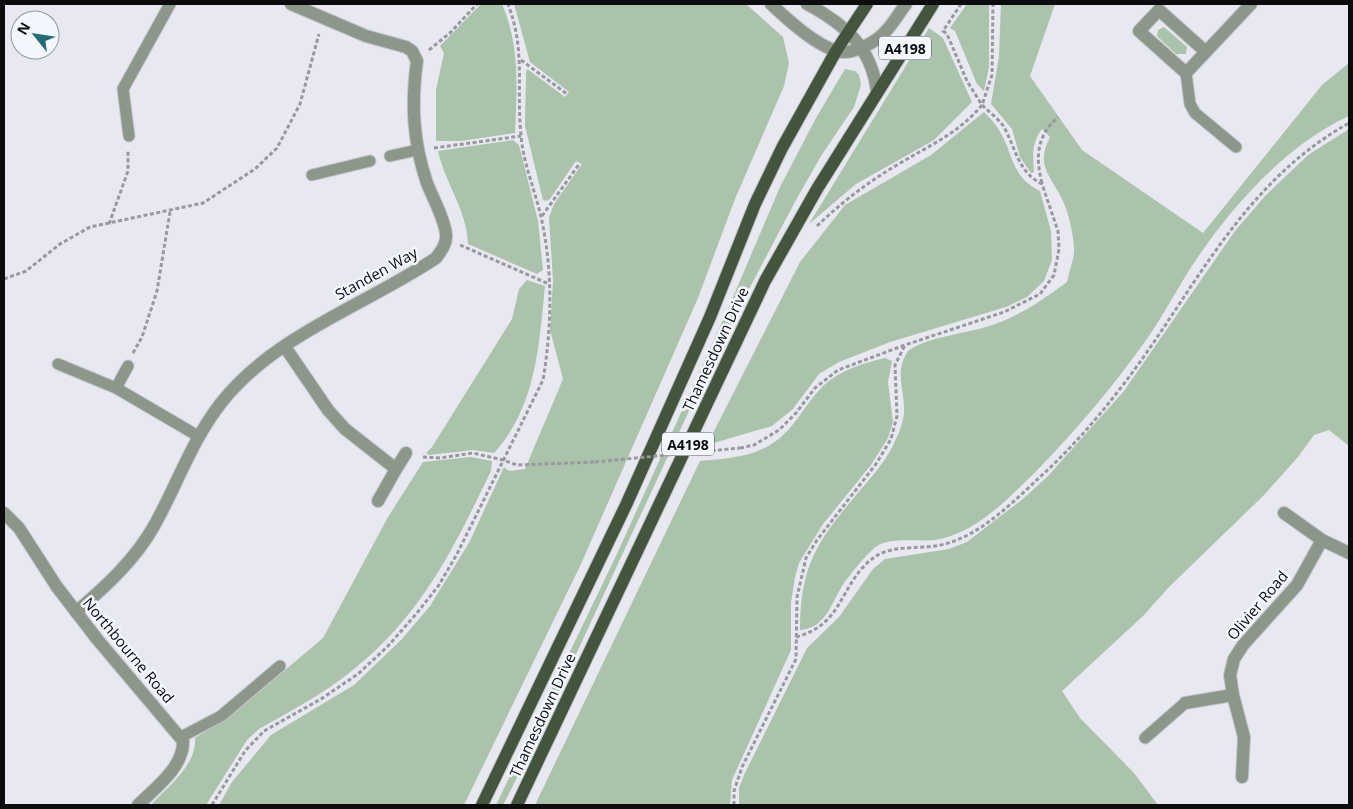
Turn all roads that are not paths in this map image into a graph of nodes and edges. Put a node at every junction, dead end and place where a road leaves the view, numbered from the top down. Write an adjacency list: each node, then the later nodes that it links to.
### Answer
1 (170, 4): 16 (lane)
2 (291, 4): 18 (street)
3 (771, 4): 12 (street)
4 (807, 4): 10 (street)
5 (867, 4): 10 (main road, A4198)
6 (906, 4): 11 (street)
7 (933, 4): 15 (main road, Thamesdown Drive / A4198)
8 (1251, 4): 13 (street)
9 (1159, 7): 13 (street); 14 (street)
10 (848, 33): 11 (street); 12 (main road, A4198)
11 (861, 47): 12 (street); 15 (street)
12 (836, 51): 42 (main road, Thamesdown Drive / A4198)
13 (1206, 52): 14 (street)
14 (1186, 73): 17 (lane)
15 (877, 92): 43 (main road, Thamesdown Drive / A4198)
16 (128, 136)
17 (1236, 148)
18 (417, 150): 19 (lane); 22 (street, Standen Way)
19 (390, 156)
20 (370, 161): 21 (lane)
21 (312, 175)
22 (285, 347): 26 (street, Standen Way); 28 (street)
23 (58, 364): 25 (lane)
24 (128, 366): 25 (lane)
25 (116, 388): 26 (lane)
26 (198, 436): 34 (street, Standen Way)
27 (406, 453): 28 (street)
28 (396, 470): 29 (street)
29 (378, 501)
30 (4, 513): 34 (street, Northbourne Road)
31 (1284, 513): 32 (street)
32 (1322, 540): 33 (street); 36 (street, Olivier Road)
33 (1349, 553)
34 (76, 612): 38 (street, Northbourne Road)
35 (280, 666): 38 (lane)
36 (1232, 695): 37 (street); 40 (street, Olivier Road)
37 (1185, 703): 39 (lane)
38 (182, 737): 41 (street)
39 (1145, 738)
40 (1242, 777)
41 (138, 805)
42 (482, 805)
43 (517, 805)

